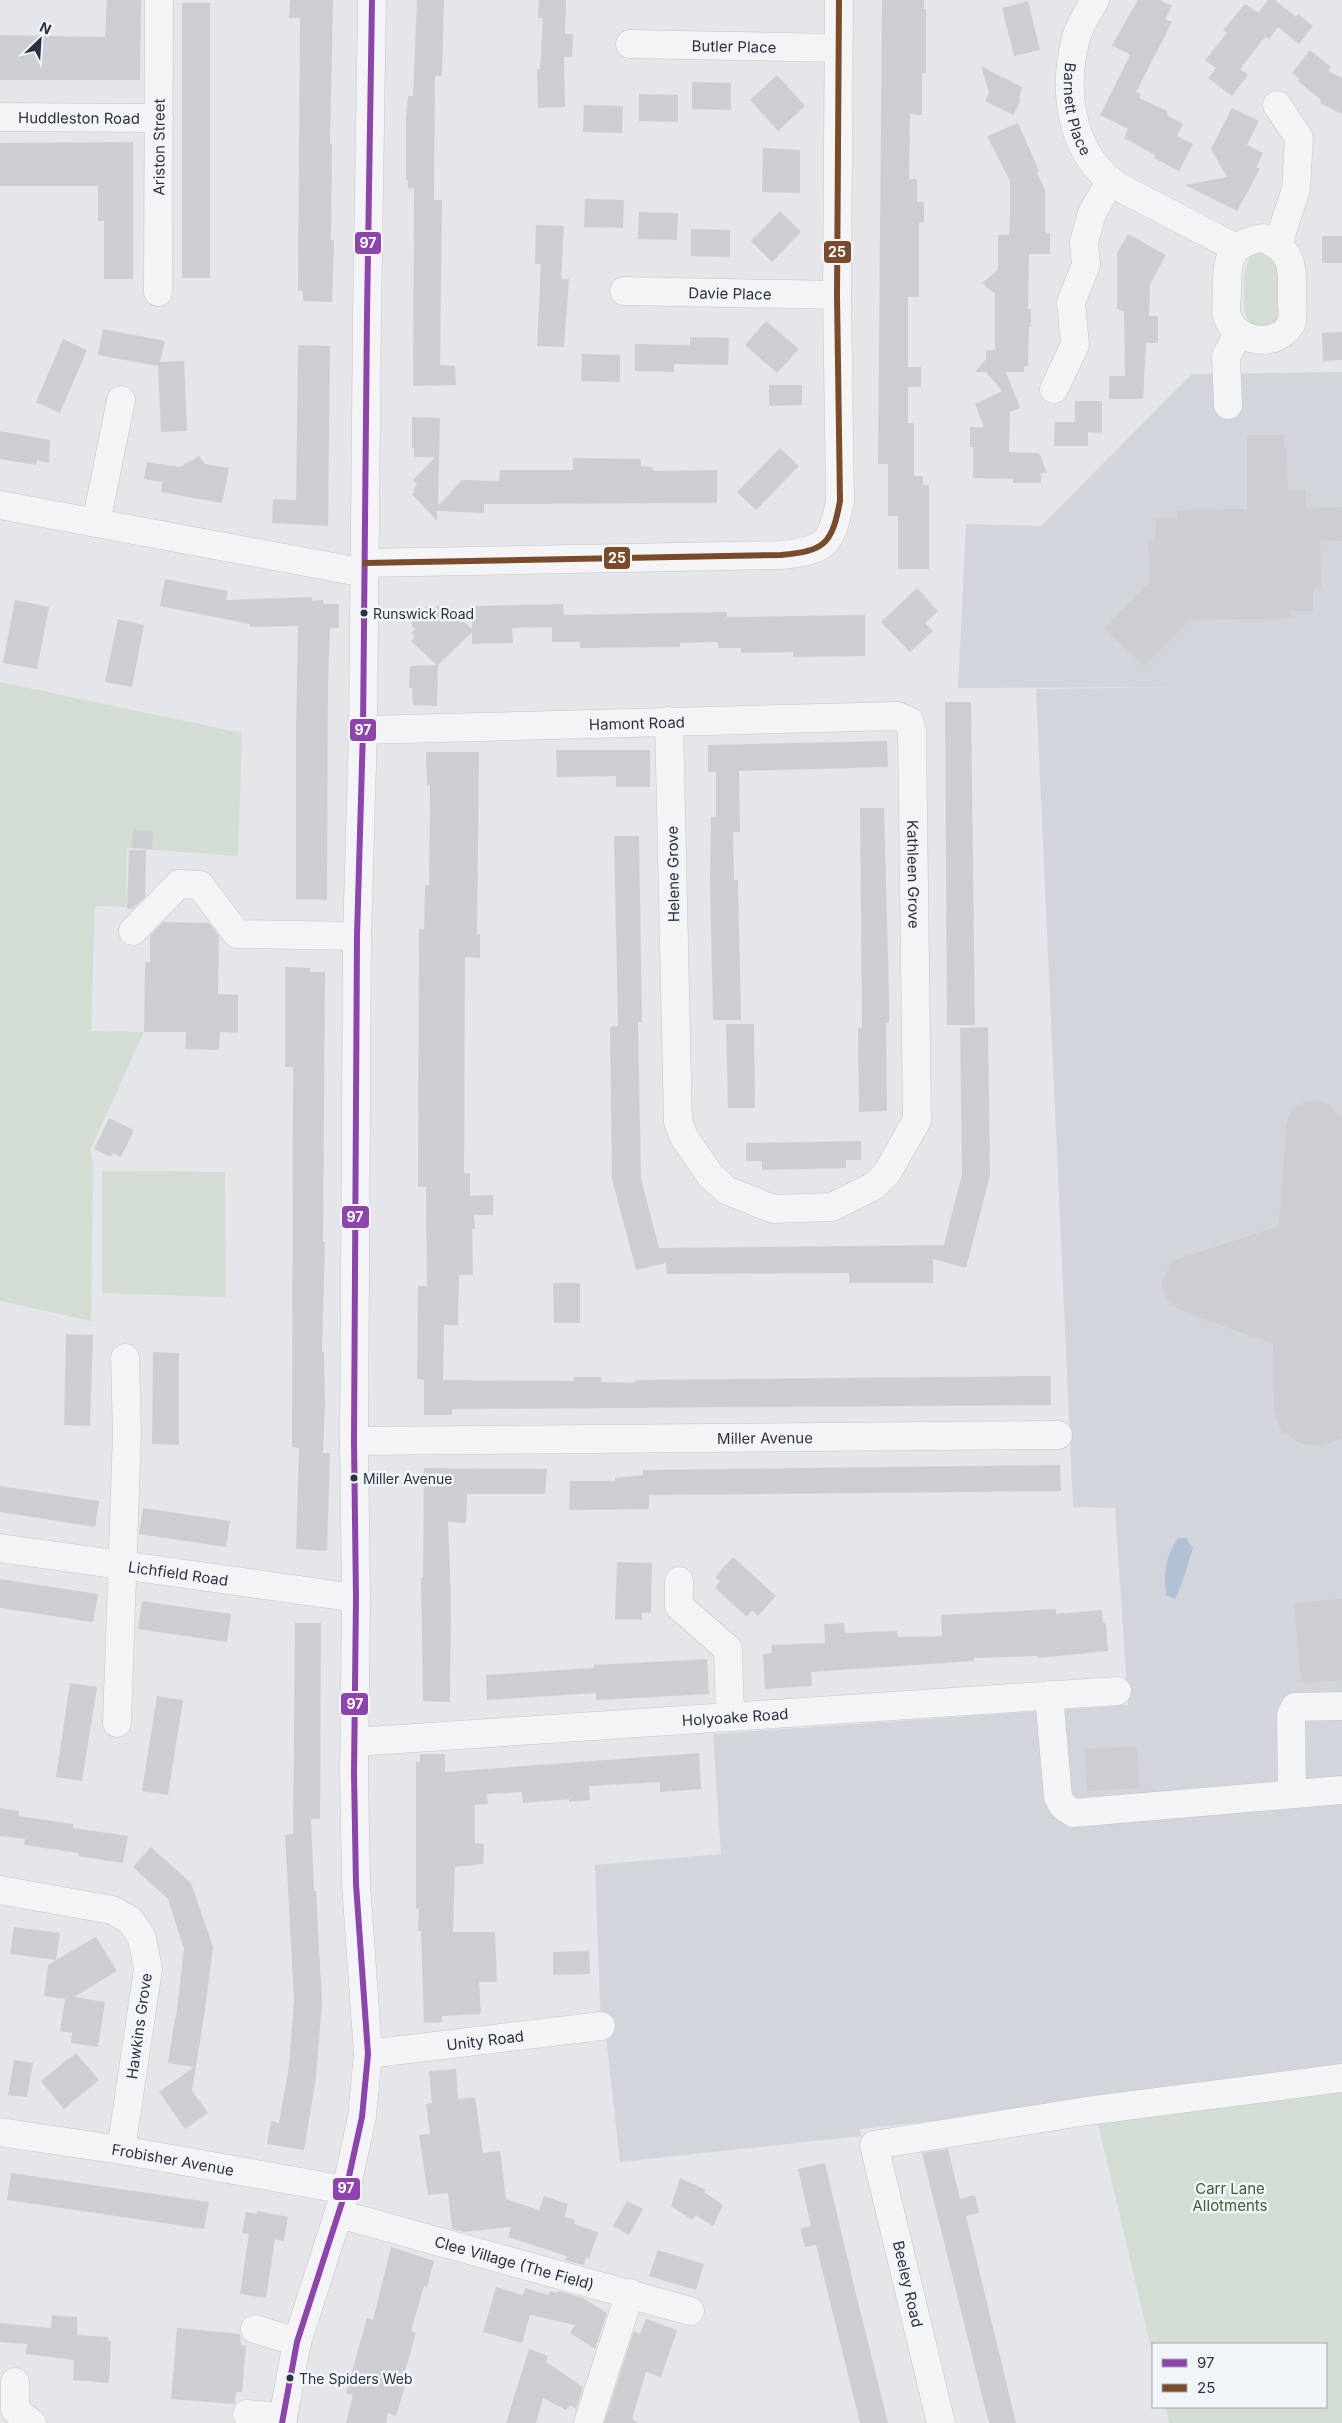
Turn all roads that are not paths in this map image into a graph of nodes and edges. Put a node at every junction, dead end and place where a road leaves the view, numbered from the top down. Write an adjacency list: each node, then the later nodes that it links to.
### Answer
1 (158, 0): 9 (street, Ariston Street)
2 (372, 0): 22 (street)
3 (839, 0): 6 (street)
4 (1094, 0): 10 (street, Barnett Place)
5 (630, 44): 6 (street, Butler Place)
6 (838, 48): 15 (street)
7 (1277, 106): 11 (street)
8 (0, 117): 9 (street, Huddleston Road)
9 (159, 118): 14 (street, Ariston Street)
10 (1111, 181): 12 (street, Barnett Place); 17 (street)
11 (1278, 244): 12 (street); 16 (street)
12 (1236, 248): 16 (street)
13 (624, 291): 15 (street, Davie Place)
14 (158, 292)
15 (837, 295): 22 (street)
16 (1239, 333): 19 (street)
17 (1054, 389)
18 (121, 400): 21 (street)
19 (1228, 405)
20 (0, 505): 21 (street)
21 (96, 523): 22 (street)
22 (365, 568): 25 (street)
23 (909, 720): 24 (street, Hamont Road); 28 (street, Kathleen Grove)
24 (669, 721): 25 (street, Hamont Road); 28 (street, Helene Grove)
25 (364, 730): 27 (street)
26 (133, 932): 27 (street)
27 (357, 936): 31 (street)
28 (676, 1028)
29 (125, 1358): 33 (street)
30 (1058, 1435): 31 (street, Miller Avenue)
31 (354, 1441): 35 (street)
32 (0, 1548): 33 (street, Lichfield Road)
33 (122, 1566): 35 (street, Lichfield Road); 40 (street)
34 (679, 1580): 39 (street)
35 (356, 1598): 41 (street)
36 (1117, 1691): 37 (street, Holyoake Road)
37 (1049, 1695): 39 (street, Holyoake Road); 43 (street)
38 (1342, 1706): 43 (street)
39 (730, 1716): 41 (street, Holyoake Road)
40 (116, 1723)
41 (355, 1742): 46 (street)
42 (1342, 1790): 43 (street)
43 (1292, 1794)
44 (0, 1890): 49 (street, Hawkins Grove)
45 (601, 2026): 46 (street, Unity Road)
46 (368, 2054): 50 (street)
47 (1342, 2078): 60 (street, Beeley Road)
48 (0, 2132): 49 (street, Frobisher Avenue)
49 (122, 2150): 50 (street, Frobisher Avenue)
50 (342, 2202): 51 (street, Clee Village (The Field)); 54 (street)
51 (630, 2293): 52 (street, Clee Village (The Field)); 59 (street)
52 (690, 2311)
53 (255, 2328): 54 (street)
54 (297, 2342): 57 (street)
55 (15, 2382): 58 (street)
56 (247, 2414): 57 (street)
57 (283, 2420)
58 (32, 2423)
59 (588, 2423)
60 (941, 2423)

